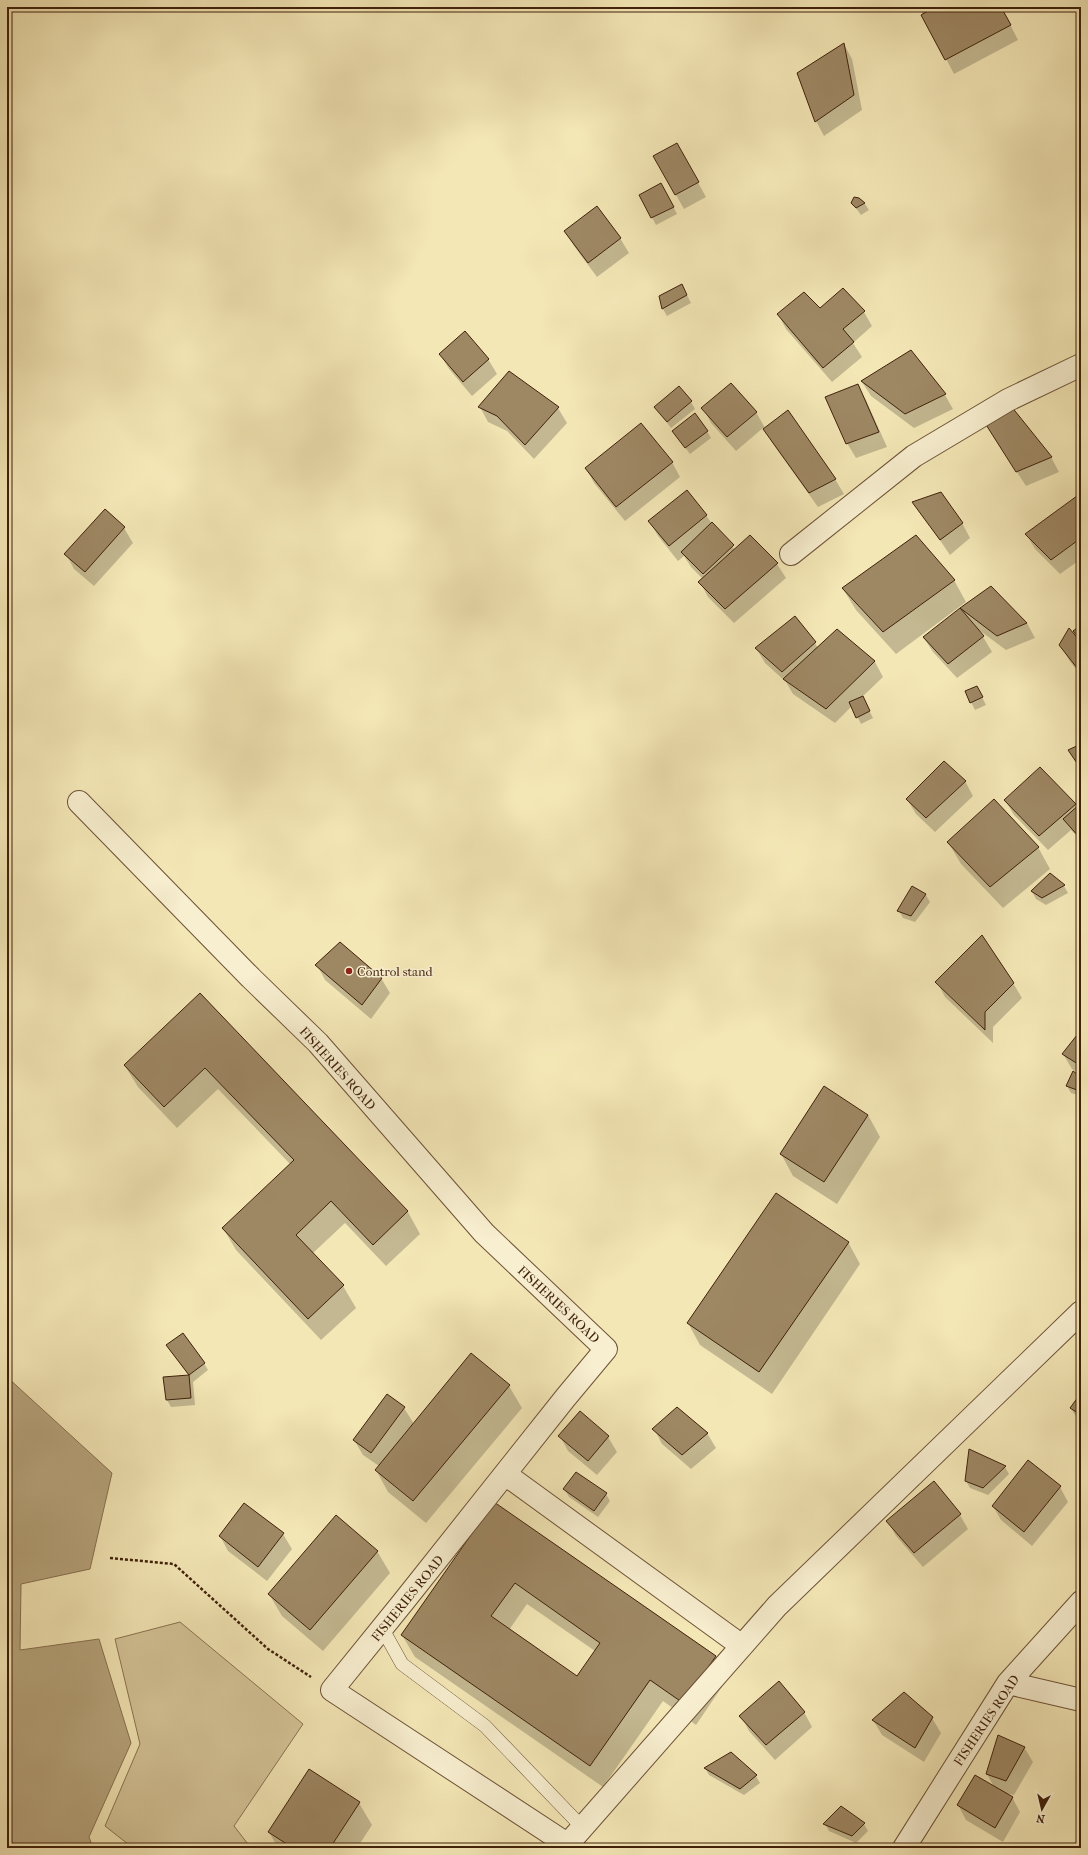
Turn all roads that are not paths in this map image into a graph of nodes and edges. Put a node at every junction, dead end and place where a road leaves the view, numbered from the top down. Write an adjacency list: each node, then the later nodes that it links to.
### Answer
1 (1081, 365): 2 (street)
2 (791, 554)
3 (79, 802): 5 (street, FISHERIES ROAD)
4 (1081, 1312): 8 (street)
5 (505, 1474): 7 (street, FISHERIES ROAD); 8 (street)
6 (1081, 1602): 9 (street, FISHERIES ROAD)
7 (382, 1628): 11 (lane); 12 (street, FISHERIES ROAD)
8 (742, 1646): 11 (street)
9 (1008, 1683): 10 (street); 13 (street, FISHERIES ROAD)
10 (1081, 1700)
11 (583, 1828): 12 (street)
12 (570, 1846)
13 (904, 1848)

